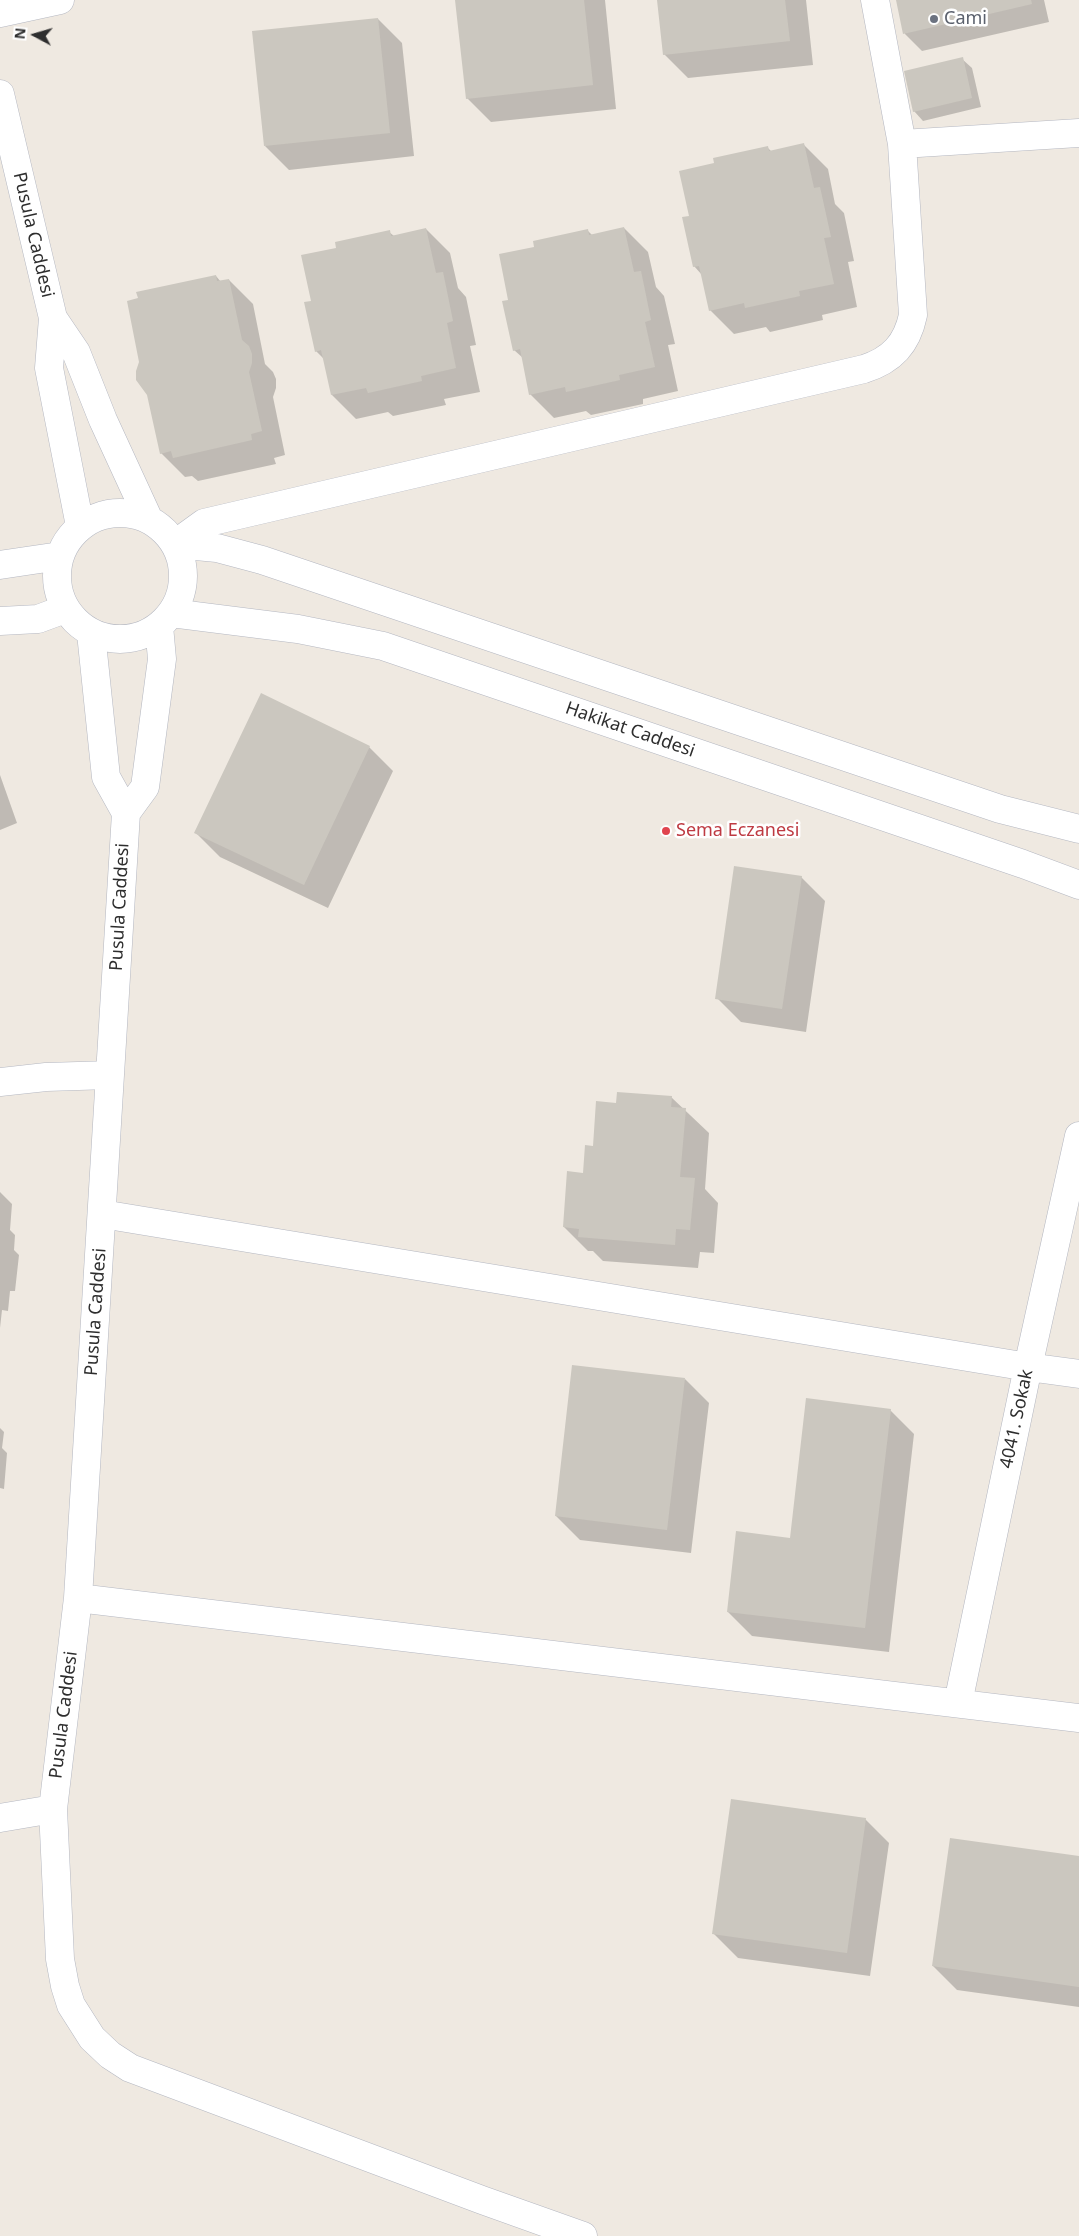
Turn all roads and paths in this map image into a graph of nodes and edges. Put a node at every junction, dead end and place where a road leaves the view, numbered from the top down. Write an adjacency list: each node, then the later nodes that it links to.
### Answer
1 (60, 0): 3 (street)
2 (875, 0): 6 (street)
3 (0, 13)
4 (0, 94): 7 (street, Pusula Caddesi)
5 (1079, 133): 6 (street)
6 (902, 144): 10 (street)
7 (53, 318): 8 (street, Pusula Caddesi); 9 (street, Pusula Caddesi)
8 (149, 520): 9 (street); 10 (street)
9 (80, 526): 11 (street)
10 (174, 544): 14 (street); 18 (street)
11 (60, 556): 12 (street); 13 (street)
12 (0, 566)
13 (65, 608): 15 (street); 16 (street)
14 (165, 620): 16 (street); 17 (street); 19 (street, Hakikat Caddesi)
15 (0, 621)
16 (91, 633): 17 (street)
17 (126, 813): 20 (street, Pusula Caddesi)
18 (1079, 829)
19 (1079, 885)
20 (110, 1075): 21 (street); 23 (street, Pusula Caddesi)
21 (0, 1082)
22 (1079, 1136): 24 (street, 4041. Sokak)
23 (102, 1214): 24 (street); 26 (street, Pusula Caddesi)
24 (1028, 1367): 25 (street); 27 (street, 4041. Sokak)
25 (1079, 1374)
26 (78, 1598): 27 (street); 29 (street, Pusula Caddesi)
27 (958, 1703): 28 (street)
28 (1079, 1718)
29 (53, 1809): 30 (street); 31 (street, Pusula Caddesi)
30 (0, 1818)
31 (583, 2236)

